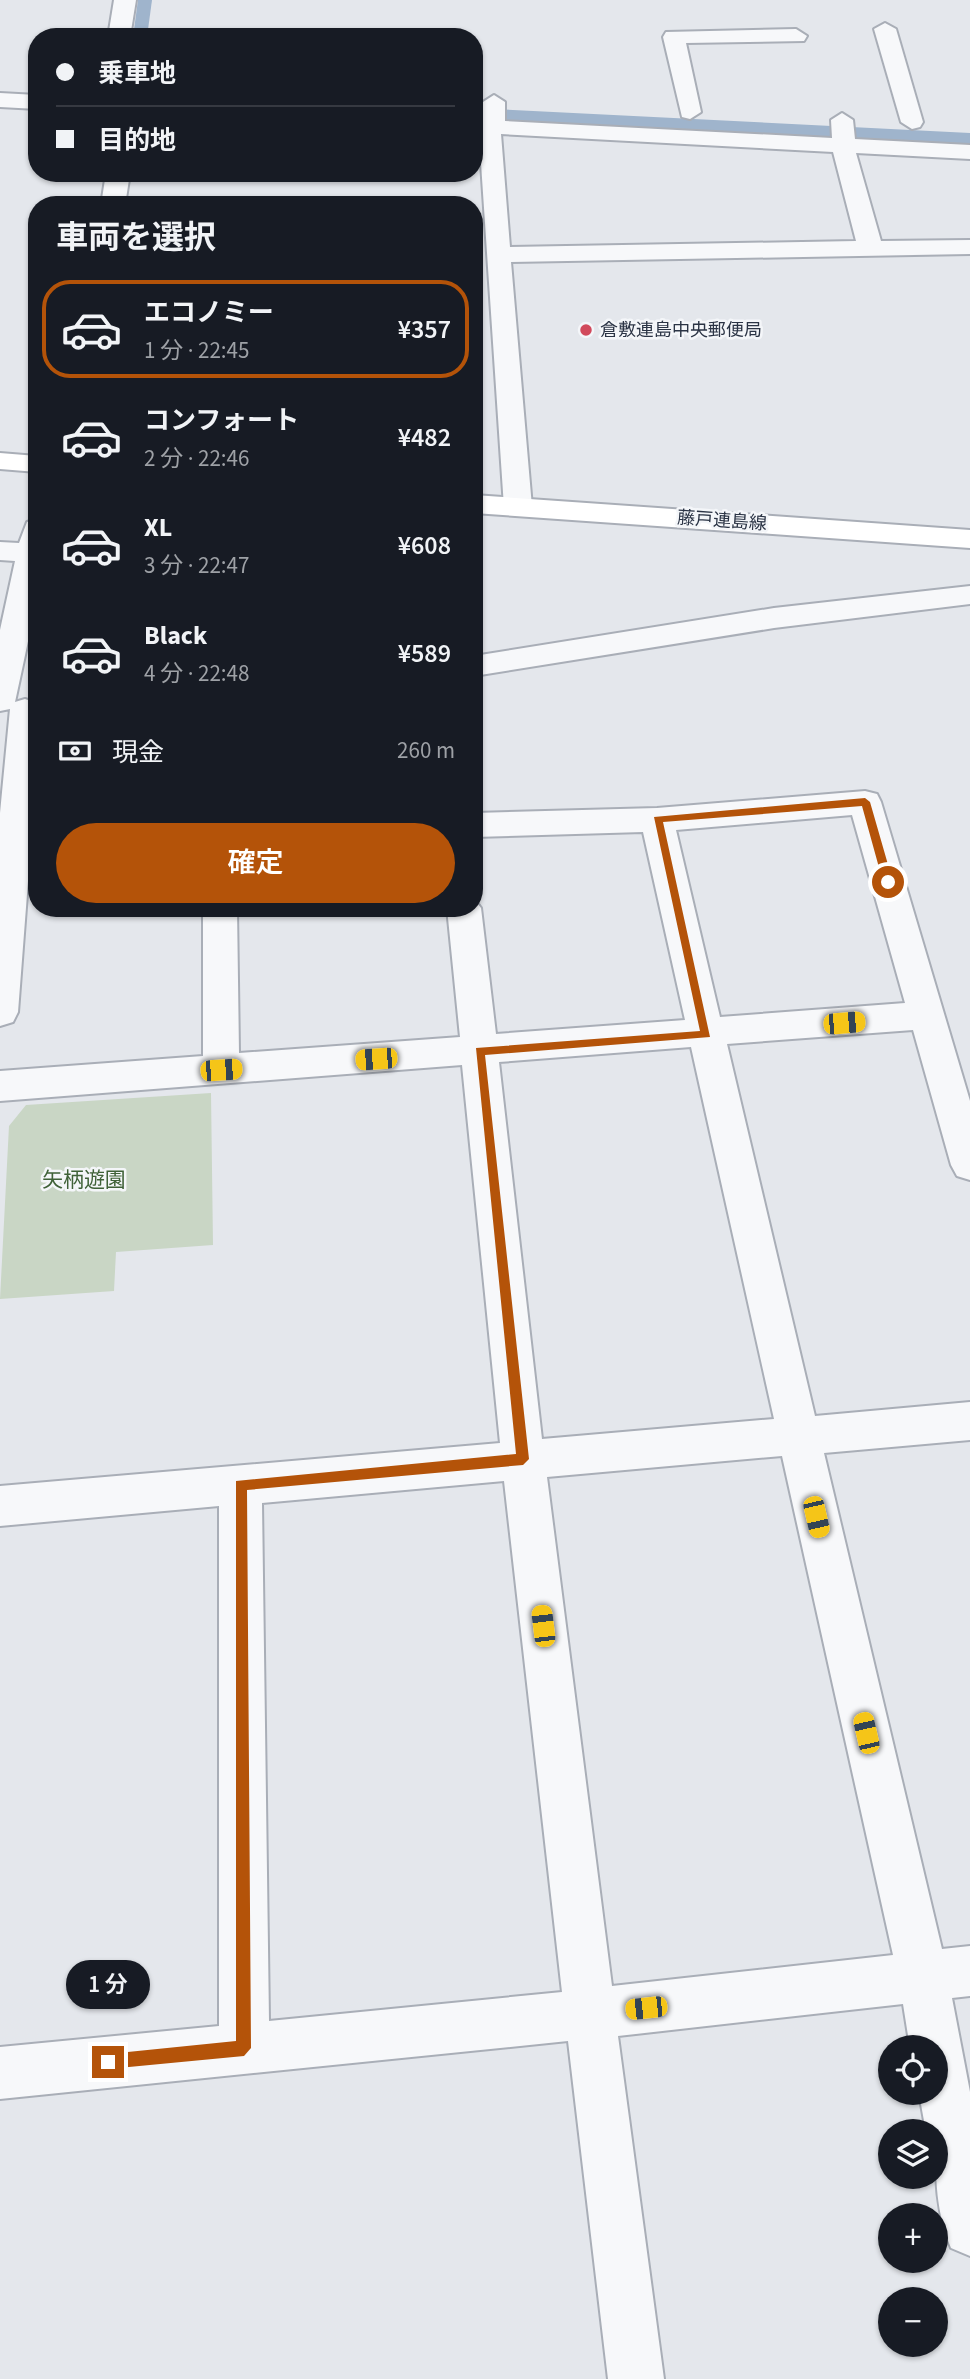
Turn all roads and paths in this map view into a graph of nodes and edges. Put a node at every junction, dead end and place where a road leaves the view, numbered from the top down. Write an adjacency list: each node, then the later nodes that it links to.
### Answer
1 (125, 0): 2 (street)
2 (120, 28)
3 (885, 29): 14 (street)
4 (796, 36): 9 (street)
5 (0, 100): 6 (street)
6 (28, 102)
7 (520, 103): 11 (street)
8 (664, 110): 9 (street)
9 (690, 112): 10 (street)
10 (718, 113)
11 (487, 114): 16 (street); 20 (street)
12 (814, 118): 16 (street)
13 (888, 121): 14 (street)
14 (912, 122): 15 (street)
15 (935, 123)
16 (848, 130): 17 (street); 18 (street)
17 (970, 152)
18 (870, 247): 19 (street); 20 (street)
19 (970, 247)
20 (498, 255): 24 (street)
21 (0, 461): 22 (main road)
22 (28, 463)
23 (483, 505): 24 (main road, 藤戸連島線)
24 (518, 507): 25 (main road, 藤戸連島線)
25 (970, 539)
26 (28, 542): 27 (street)
27 (0, 551)
28 (28, 593): 31 (street)
29 (970, 595): 30 (street)
30 (483, 665)
31 (15, 708): 36 (street)
32 (657, 820): 33 (street); 37 (street); 38 (street)
33 (483, 825)
34 (220, 917): 40 (street)
35 (465, 917): 39 (street)
36 (0, 1012)
37 (927, 1016): 38 (street); 42 (street)
38 (706, 1034): 39 (street); 44 (street)
39 (480, 1051): 40 (street); 45 (street)
40 (221, 1070): 41 (street)
41 (0, 1086)
42 (970, 1165)
43 (970, 1421): 44 (street)
44 (797, 1436): 45 (street); 49 (street)
45 (523, 1459): 46 (street); 50 (street)
46 (240, 1485): 47 (street); 52 (street)
47 (0, 1506)
48 (970, 1971): 49 (street)
49 (923, 1976): 50 (street); 51 (street)
50 (590, 2014): 52 (street); 56 (street)
51 (934, 2035)
52 (244, 2048): 53 (street)
53 (0, 2073)
54 (947, 2105): 55 (street)
55 (970, 2229)
56 (636, 2379)

